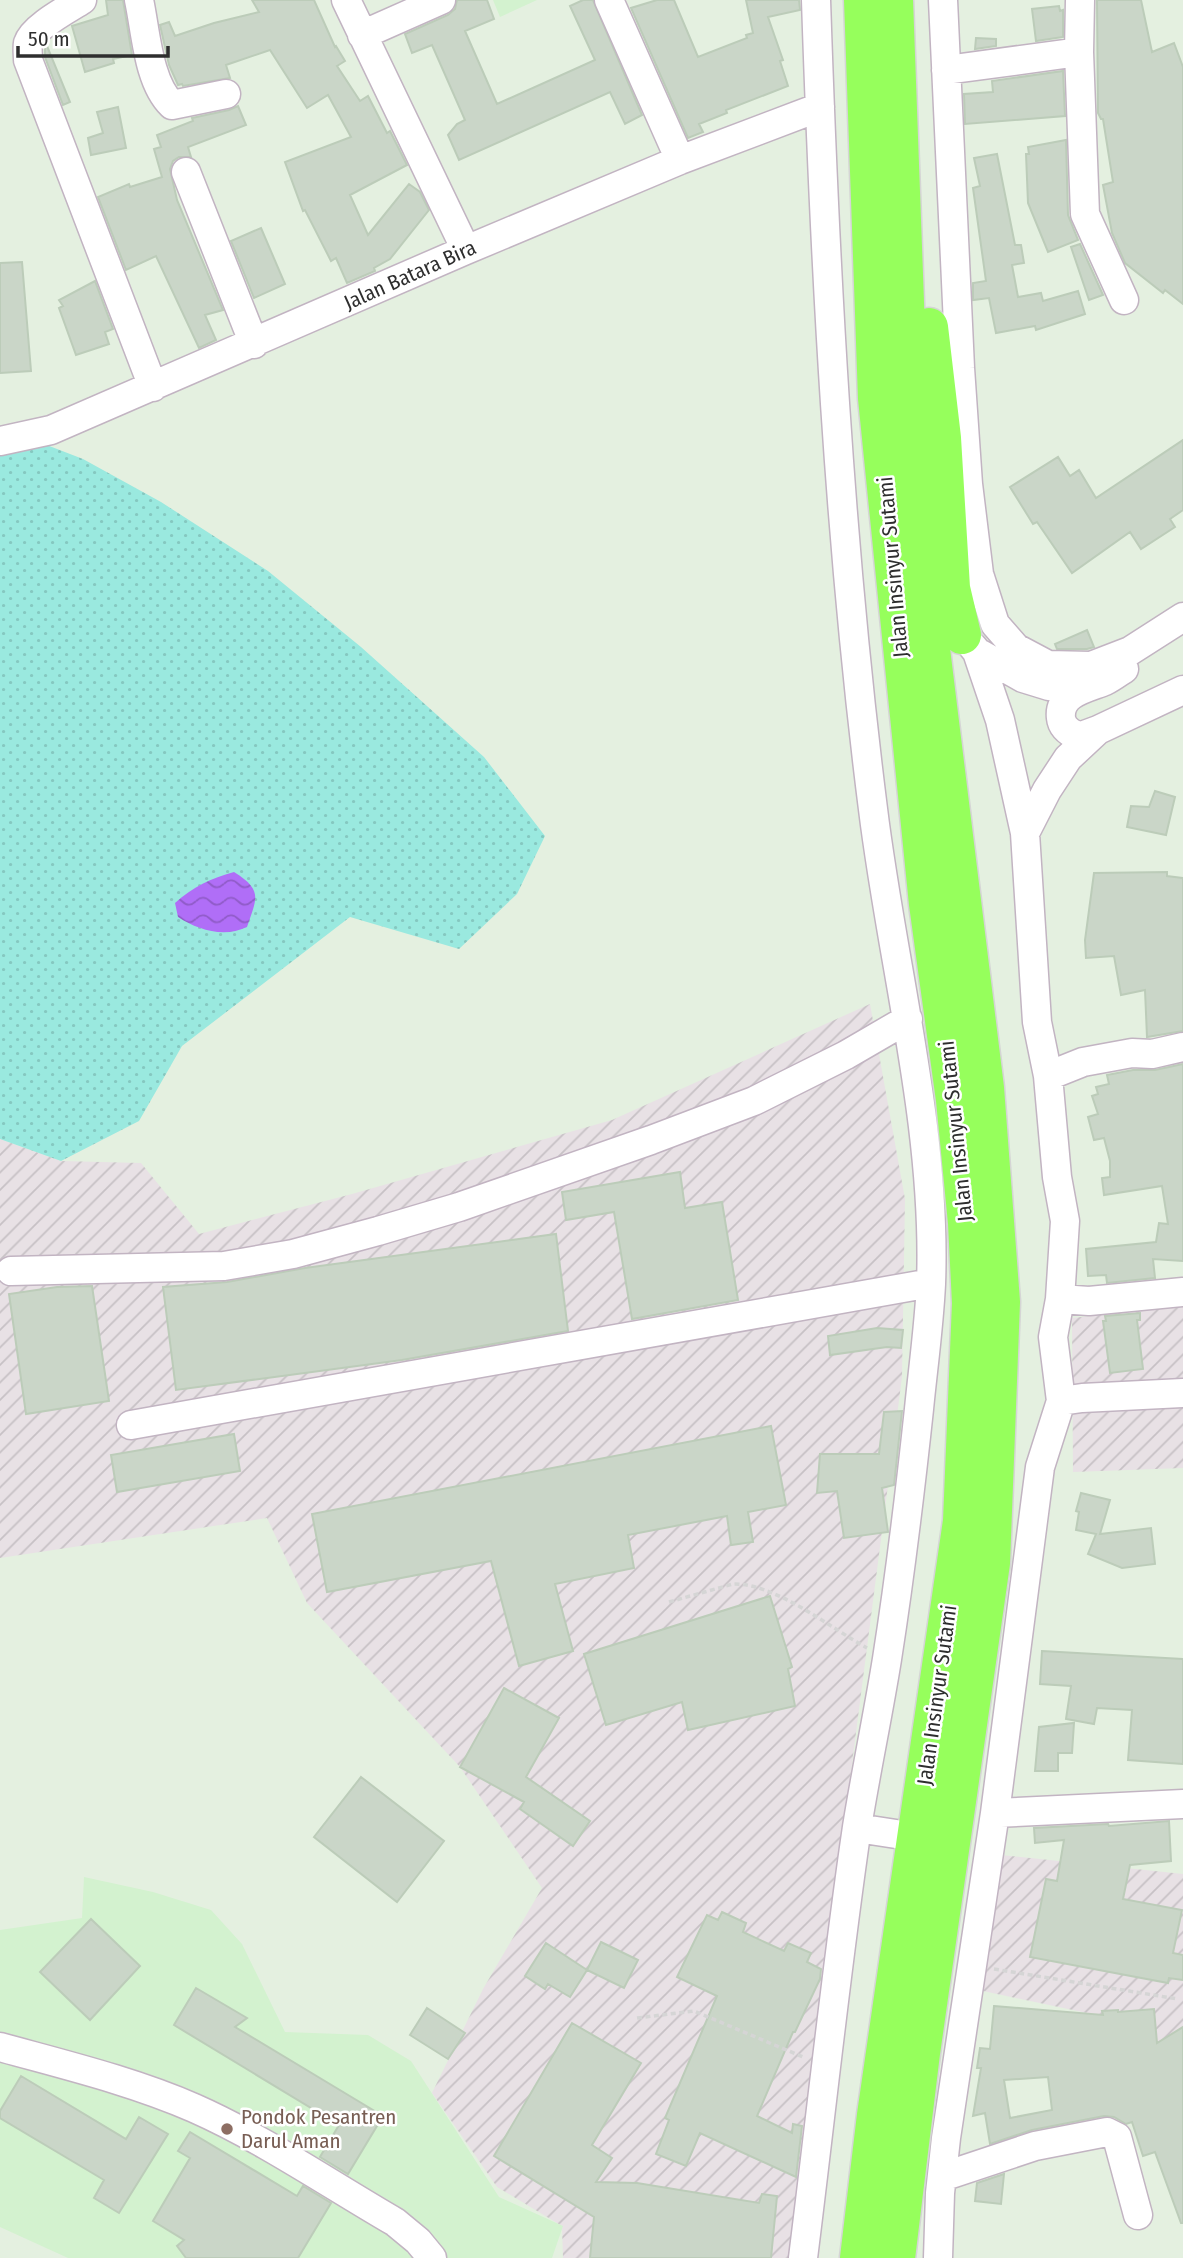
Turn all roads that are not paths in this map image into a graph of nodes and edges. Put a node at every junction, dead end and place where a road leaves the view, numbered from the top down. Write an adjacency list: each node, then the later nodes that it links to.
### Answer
1 (82, 0): 22 (street)
2 (139, 0): 15 (street)
3 (346, 0): 12 (street)
4 (441, 0): 12 (street)
5 (609, 0): 17 (street)
6 (816, 0): 16 (street)
7 (863, 0): 49 (highway, Jalan Insinyur Sutami)
8 (894, 0): 50 (highway, Jalan Insinyur Sutami)
9 (911, 0): 25 (highway)
10 (943, 0): 14 (street)
11 (1080, 0): 13 (street)
12 (362, 34): 19 (street)
13 (1079, 52): 14 (street); 20 (street)
14 (946, 70): 24 (street)
15 (226, 94)
16 (820, 107): 17 (street, Jalan Batara Bira); 30 (street)
17 (680, 160): 19 (street, Jalan Batara Bira)
18 (186, 173): 21 (street)
19 (466, 250): 21 (street, Jalan Batara Bira)
20 (1124, 300)
21 (254, 344): 22 (street, Jalan Batara Bira)
22 (153, 387): 23 (street, Jalan Batara Bira)
23 (0, 441)
24 (1183, 619): 26 (street)
25 (969, 643): 26 (street); 29 (street)
26 (1082, 689): 28 (street)
27 (1183, 690): 28 (street)
28 (1098, 730): 29 (street)
29 (1025, 833): 32 (street)
30 (908, 1019): 33 (street); 34 (street)
31 (1183, 1047): 32 (street)
32 (1048, 1076): 36 (street)
33 (11, 1271)
34 (931, 1283): 39 (street); 42 (street)
35 (1183, 1292): 36 (street)
36 (1060, 1299): 38 (street)
37 (1183, 1393): 38 (street)
38 (1061, 1401): 41 (street)
39 (131, 1425)
40 (1183, 1804): 41 (street)
41 (995, 1813): 45 (street)
42 (857, 1828): 43 (street); 48 (street)
43 (896, 1834)
44 (0, 2047): 47 (street)
45 (942, 2177): 46 (street); 51 (street)
46 (1138, 2215)
47 (432, 2258)
48 (803, 2258)
49 (859, 2258)
50 (895, 2258)
51 (938, 2258)

